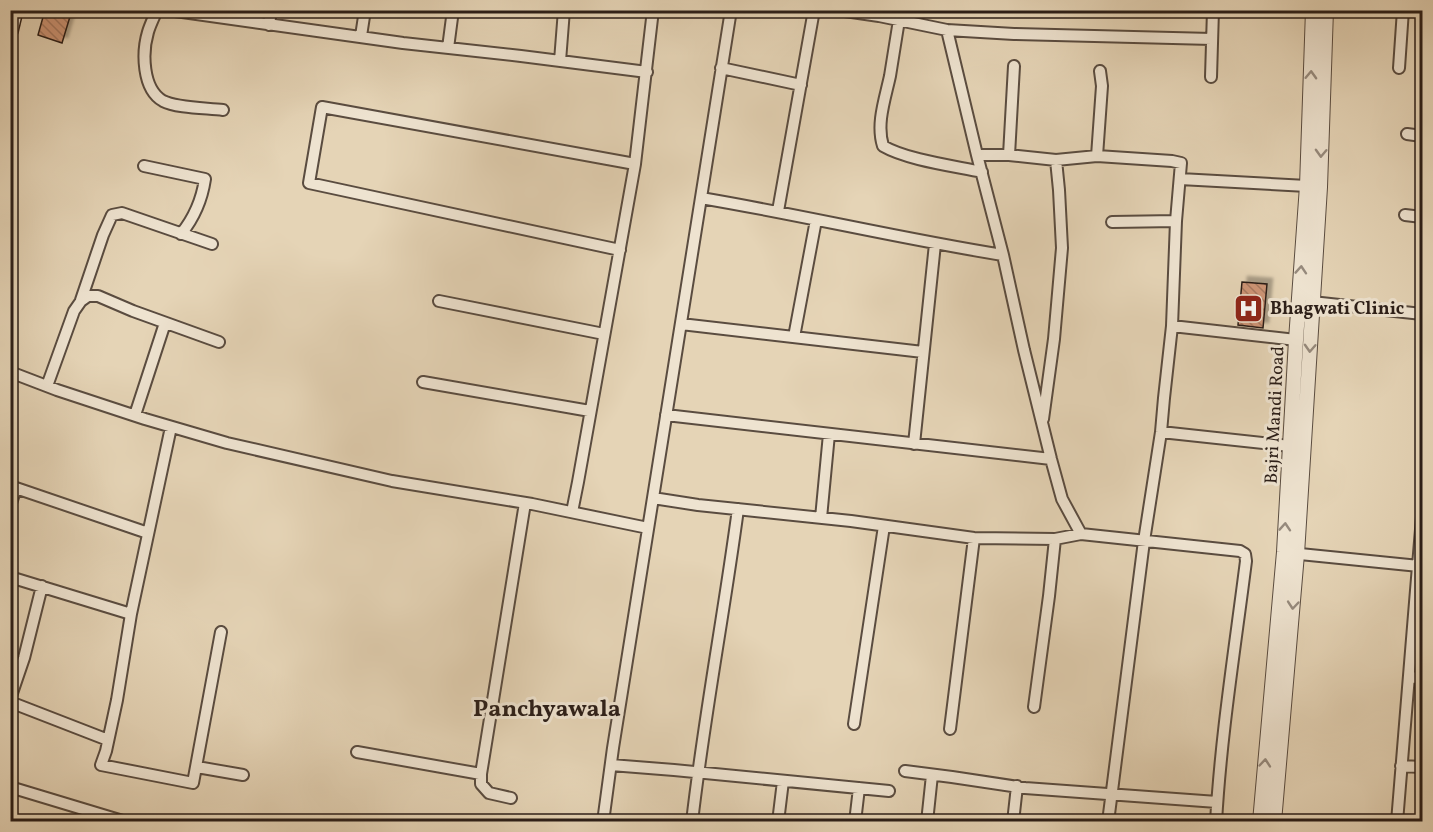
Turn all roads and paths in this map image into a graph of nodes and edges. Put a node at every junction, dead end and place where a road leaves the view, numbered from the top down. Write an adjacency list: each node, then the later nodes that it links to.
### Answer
1 (15, 10): 19 (main road)
2 (158, 10): 31 (street)
3 (168, 10): 17 (street)
4 (271, 10): 17 (street)
5 (364, 10): 20 (street)
6 (453, 10): 22 (street)
7 (564, 10): 23 (street)
8 (653, 10): 28 (street)
9 (731, 10): 25 (street)
10 (814, 10): 30 (street)
11 (838, 10): 16 (street)
12 (1212, 10): 21 (street)
13 (1313, 10): 42 (street, Bajri Mandi Road, one-way to 13)
14 (1326, 10): 57 (street, one-way to 57)
15 (1402, 10): 26 (street)
16 (899, 20): 18 (street); 40 (street)
17 (269, 25): 20 (street)
18 (947, 30): 21 (street); 34 (street)
19 (10, 31)
20 (361, 36): 22 (street)
21 (1212, 39): 29 (street)
22 (448, 48): 23 (street)
23 (560, 61): 28 (street)
24 (1014, 66): 35 (street)
25 (722, 68): 30 (street); 43 (street)
26 (1399, 68)
27 (1100, 71): 36 (street)
28 (647, 72): 38 (street)
29 (1211, 77)
30 (801, 85): 44 (street)
31 (223, 110)
32 (1407, 134): 33 (street)
33 (1422, 136)
34 (977, 155): 35 (street); 40 (street)
35 (1009, 155): 37 (street)
36 (1097, 156): 37 (street); 41 (street)
37 (1056, 160): 73 (street)
38 (635, 164): 53 (street); 53 (street)
39 (144, 166): 50 (street)
40 (982, 172): 54 (street)
41 (1180, 179): 42 (street); 48 (street)
42 (1307, 186): 64 (street, Bajri Mandi Road, one-way to 42)
43 (701, 198): 44 (street); 60 (street)
44 (778, 211): 47 (street)
45 (1405, 215): 46 (street)
46 (1422, 217)
47 (816, 220): 52 (street); 63 (street)
48 (1176, 221): 49 (street); 61 (street)
49 (1112, 222)
50 (181, 234): 51 (street); 55 (street)
51 (212, 244)
52 (935, 244): 54 (street); 66 (street)
53 (620, 250): 62 (street)
54 (1003, 255): 73 (street)
55 (81, 301): 59 (street); 69 (street)
56 (439, 301): 62 (street)
57 (1312, 302): 58 (street); 95 (street, one-way to 95)
58 (1422, 314)
59 (165, 323): 65 (street); 71 (street)
60 (681, 324): 63 (street); 72 (street)
61 (1172, 326): 64 (street); 75 (street)
62 (604, 334): 70 (street)
63 (794, 337): 66 (street)
64 (1296, 340): 78 (street, Bajri Mandi Road)
65 (219, 342)
66 (923, 352): 77 (street)
67 (10, 372): 69 (street)
68 (423, 382): 70 (street)
69 (47, 386): 71 (street)
70 (590, 411): 85 (street)
71 (135, 415): 74 (street)
72 (666, 416): 76 (street); 81 (street)
73 (1042, 425): 79 (street)
74 (171, 427): 82 (street); 90 (street)
75 (1161, 432): 78 (street); 94 (street)
76 (829, 435): 77 (street); 87 (street)
77 (914, 444): 79 (street)
78 (1290, 446): 95 (street, Bajri Mandi Road, one-way to 78)
79 (1052, 459): 91 (street)
80 (13, 487): 83 (street); 90 (street)
81 (653, 498): 84 (street); 89 (street)
82 (525, 503): 85 (street); 116 (street)
83 (10, 506)
84 (738, 509): 87 (street); 115 (street)
85 (572, 512): 89 (street)
86 (1422, 517): 96 (street)
87 (821, 518): 88 (street)
88 (884, 526): 92 (street); 106 (street)
89 (648, 528): 110 (street)
90 (148, 533): 100 (street)
91 (1081, 534): 93 (street); 94 (street)
92 (974, 538): 93 (street); 107 (street)
93 (1055, 539): 105 (street)
94 (1144, 541): 124 (street); 126 (street)
95 (1290, 553): 96 (street); 136 (street, Bajri Mandi Road, one-way to 95); 137 (street, one-way to 137)
96 (1419, 566): 99 (street)
97 (10, 577): 98 (street)
98 (42, 586): 100 (street); 104 (street)
99 (1419, 598): 102 (street)
100 (130, 614): 108 (street)
101 (221, 632): 112 (street)
102 (1409, 677): 103 (street); 111 (street)
103 (1422, 678)
104 (10, 700): 108 (street)
105 (1034, 707)
106 (854, 724)
107 (950, 729)
108 (108, 740): 112 (street)
109 (357, 752): 116 (street)
110 (611, 765): 115 (street); 128 (street)
111 (1401, 766): 113 (street); 138 (street)
112 (196, 767): 117 (street)
113 (1422, 767)
114 (905, 771): 118 (street)
115 (698, 772): 119 (street); 129 (street)
116 (481, 774): 125 (street)
117 (243, 775)
118 (933, 775): 121 (street); 132 (street)
119 (783, 781): 122 (street); 130 (street)
120 (10, 786): 127 (street)
121 (1017, 786): 124 (street); 133 (street)
122 (859, 788): 123 (street); 131 (street)
123 (889, 791)
124 (1111, 794): 126 (street); 134 (street)
125 (511, 798)
126 (1216, 802): 135 (street)
127 (126, 822)
128 (603, 822)
129 (692, 822)
130 (778, 822)
131 (855, 822)
132 (927, 822)
133 (1013, 822)
134 (1108, 822)
135 (1216, 822)
136 (1260, 822)
137 (1274, 822)
138 (1397, 822)

